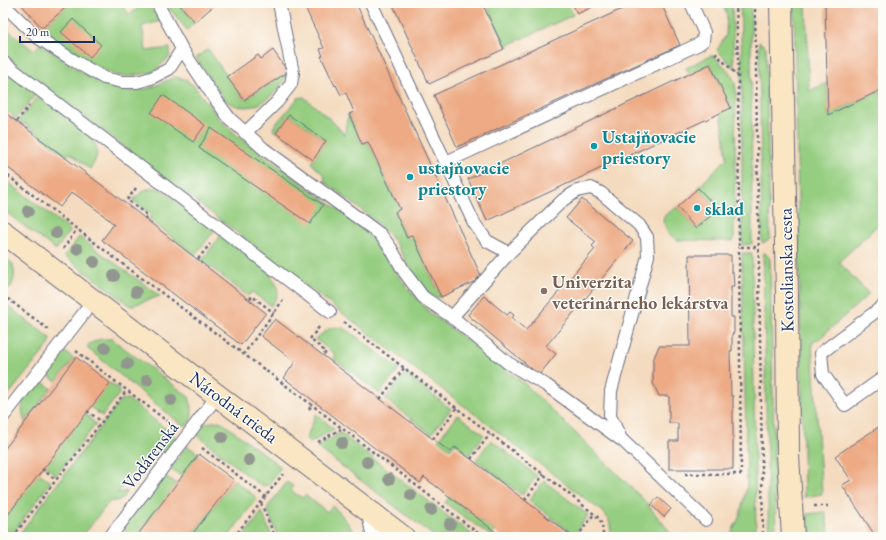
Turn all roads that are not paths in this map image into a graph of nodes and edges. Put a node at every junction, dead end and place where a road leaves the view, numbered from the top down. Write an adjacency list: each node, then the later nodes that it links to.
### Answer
1 (156, 3): 7 (lane)
2 (279, 3): 9 (lane)
3 (371, 3): 10 (lane)
4 (691, 3): 10 (lane)
5 (781, 3): 26 (street, Kostolianska cesta)
6 (3, 4): 7 (lane)
7 (182, 49): 9 (lane)
8 (3, 62): 15 (lane)
9 (245, 133): 16 (lane)
10 (446, 162): 12 (lane)
11 (3, 232): 13 (street, Národná trieda)
12 (509, 253): 16 (lane); 20 (lane)
13 (94, 300): 18 (street, Národná trieda); 19 (lane)
14 (883, 306): 17 (lane)
15 (330, 312)
16 (452, 317): 20 (lane)
17 (883, 378)
18 (218, 395): 21 (street, Národná trieda); 23 (lane, Vodárenská)
19 (3, 417)
20 (621, 439): 22 (lane)
21 (373, 514): 24 (street); 25 (street, Národná trieda)
22 (706, 520)
23 (110, 537)
24 (378, 537)
25 (403, 537)
26 (793, 537)

